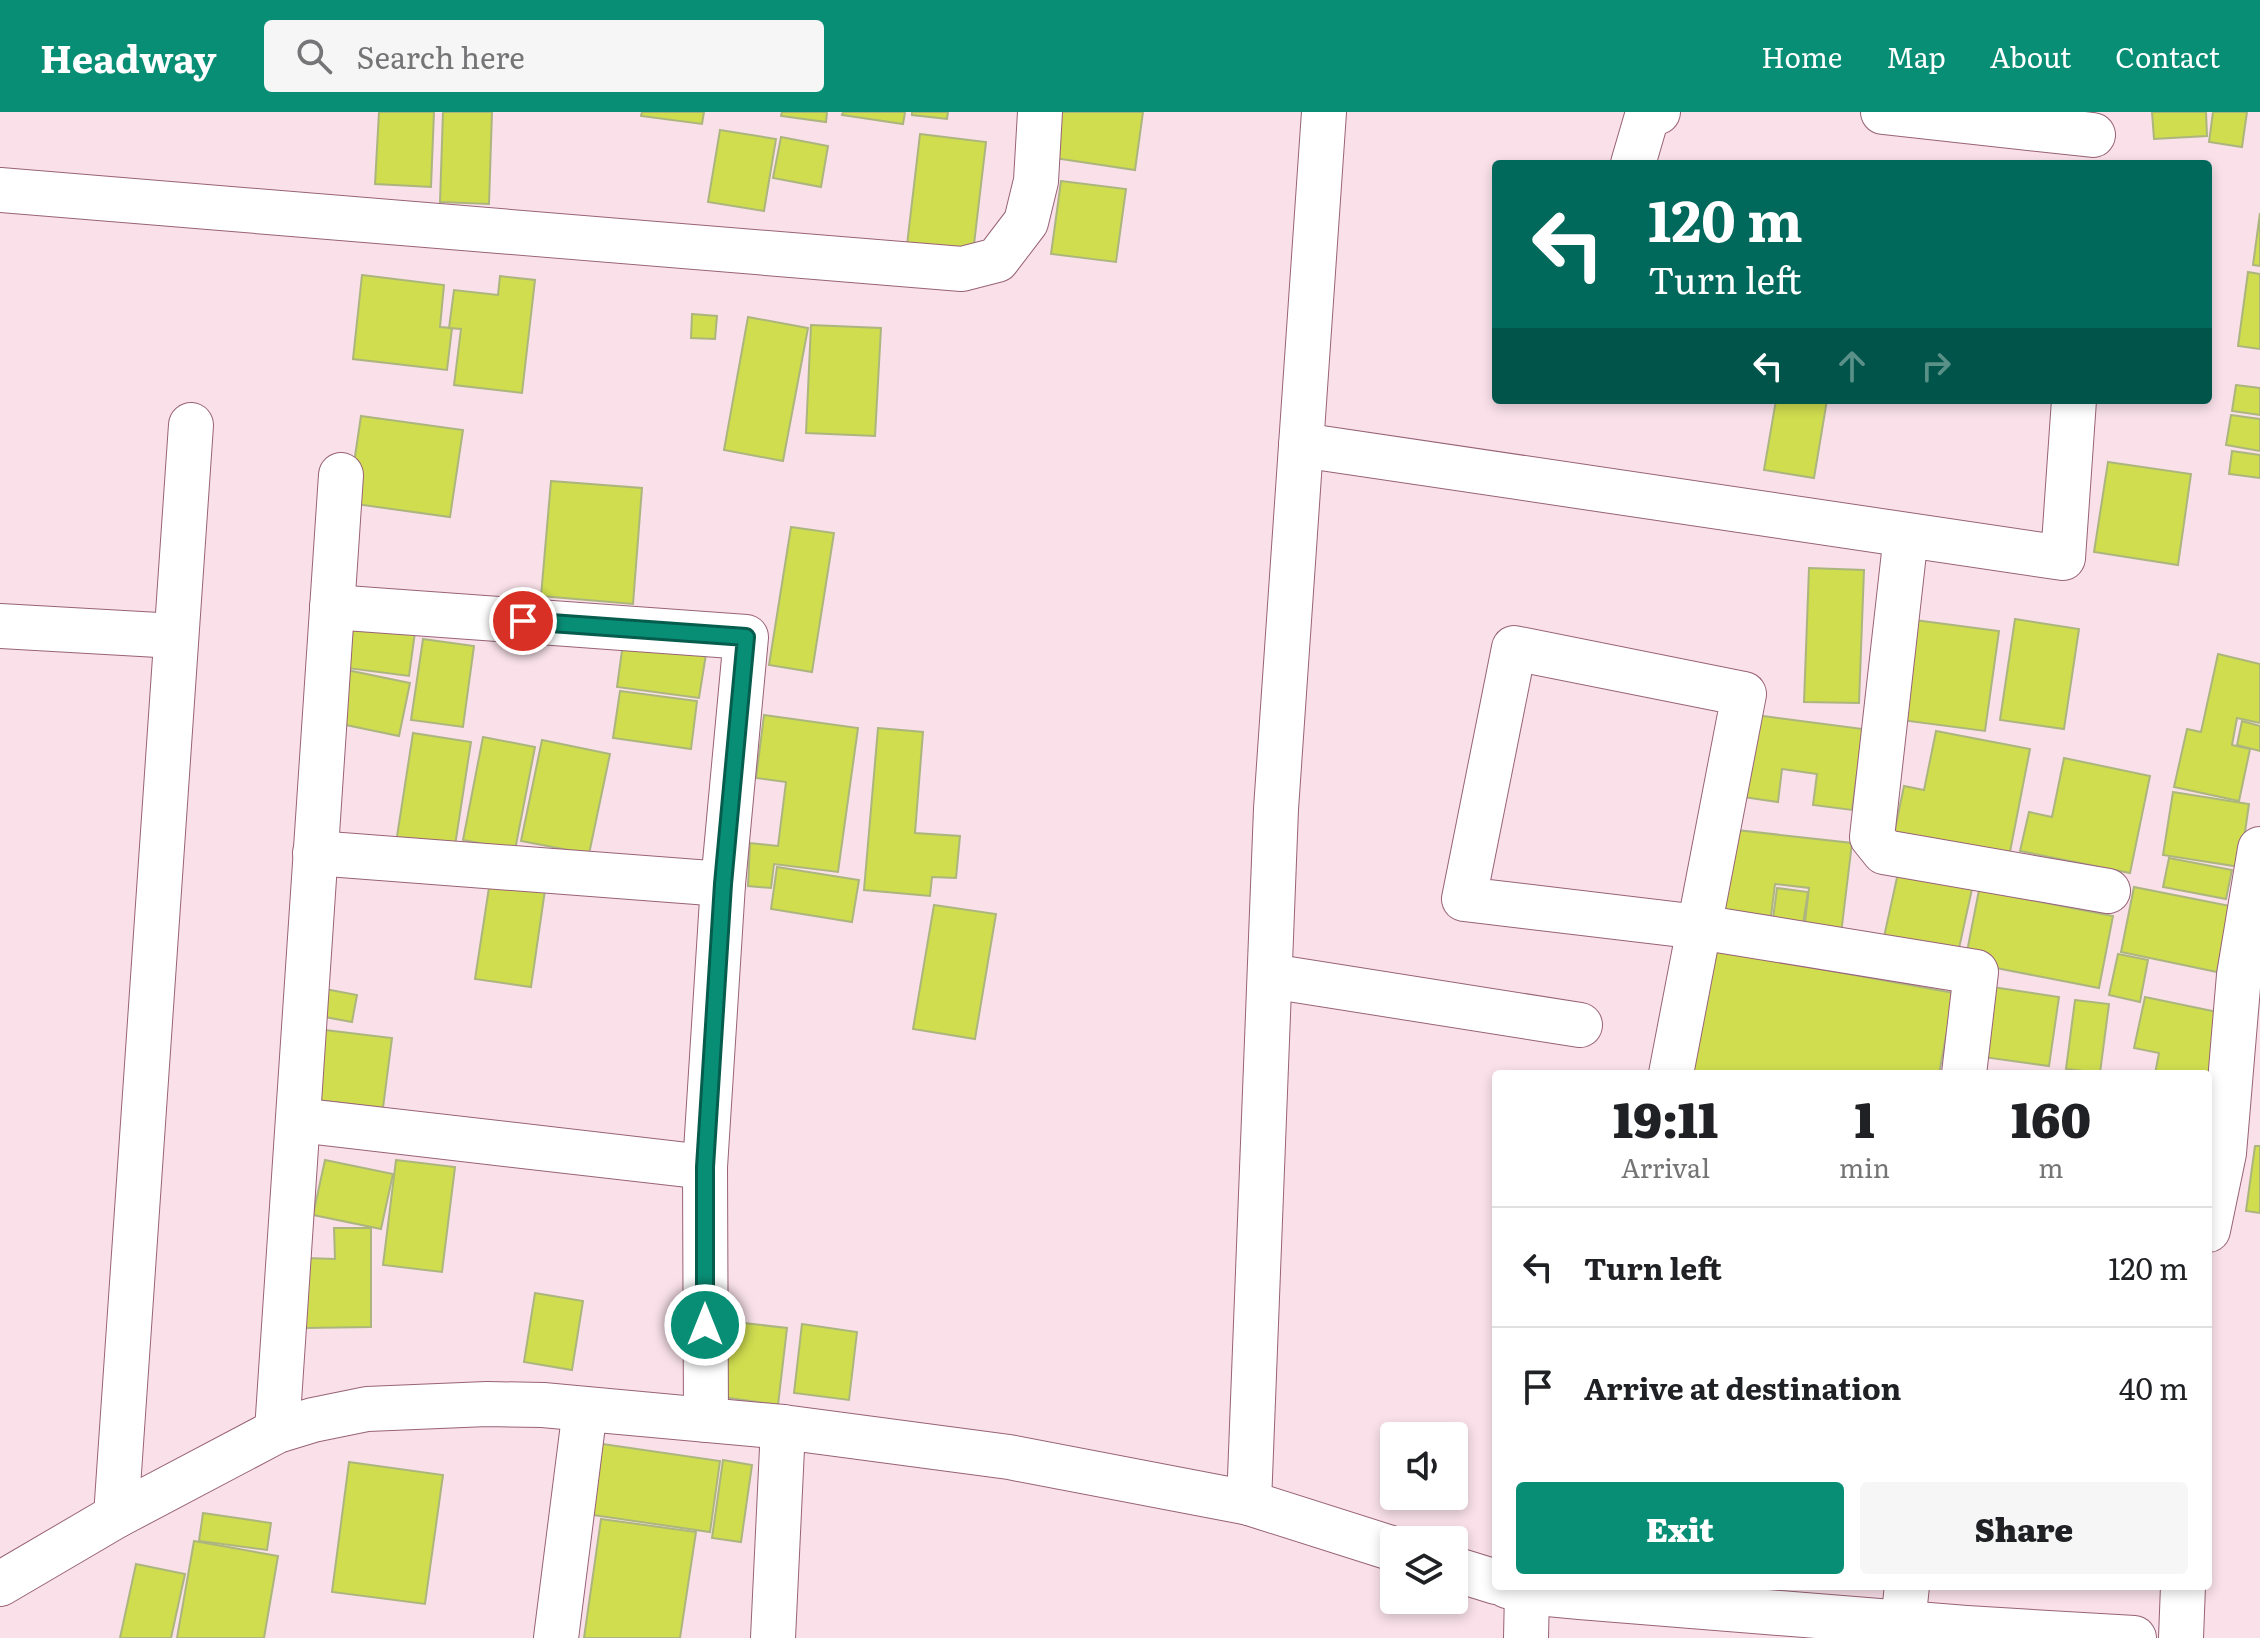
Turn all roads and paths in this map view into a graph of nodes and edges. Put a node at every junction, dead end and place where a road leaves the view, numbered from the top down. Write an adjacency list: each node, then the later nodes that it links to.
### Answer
1 (1040, 112): 7 (street)
2 (1324, 112): 10 (street)
3 (1658, 112): 6 (street)
4 (1883, 112): 5 (street)
5 (2093, 137)
6 (1634, 160)
7 (0, 190)
8 (2074, 404): 12 (street)
9 (191, 425): 15 (street)
10 (1301, 445): 12 (street); 21 (street)
11 (341, 475): 13 (street)
12 (1906, 535): 19 (street)
13 (332, 607): 17 (street); 18 (street)
14 (0, 626): 15 (street)
15 (176, 636): 33 (street)
16 (2260, 849): 27 (street)
17 (315, 853): 18 (street); 25 (street)
18 (723, 884): 26 (street)
19 (2108, 891)
20 (1699, 927): 20 (street); 23 (street); 24 (street)
21 (1270, 976): 22 (street); 32 (street)
22 (1580, 1025)
23 (1672, 1070)
24 (1964, 1070)
25 (298, 1120): 26 (street); 31 (street)
26 (705, 1167): 29 (street)
27 (2212, 1211)
28 (585, 1409): 29 (street); 31 (street); 43 (street)
29 (706, 1420): 30 (street)
30 (783, 1427): 32 (street); 44 (street)
31 (277, 1431): 33 (street)
32 (1249, 1503): 34 (street)
33 (116, 1516): 37 (street)
34 (1380, 1545)
35 (1468, 1574): 36 (street)
36 (1492, 1581)
37 (0, 1584)
38 (1511, 1590): 45 (street)
39 (2183, 1590): 47 (street)
40 (1580, 1591): 41 (street)
41 (1905, 1604): 42 (street)
42 (1966, 1633): 46 (street)
43 (556, 1638)
44 (773, 1638)
45 (1526, 1638)
46 (2134, 1638)
47 (2181, 1638)

